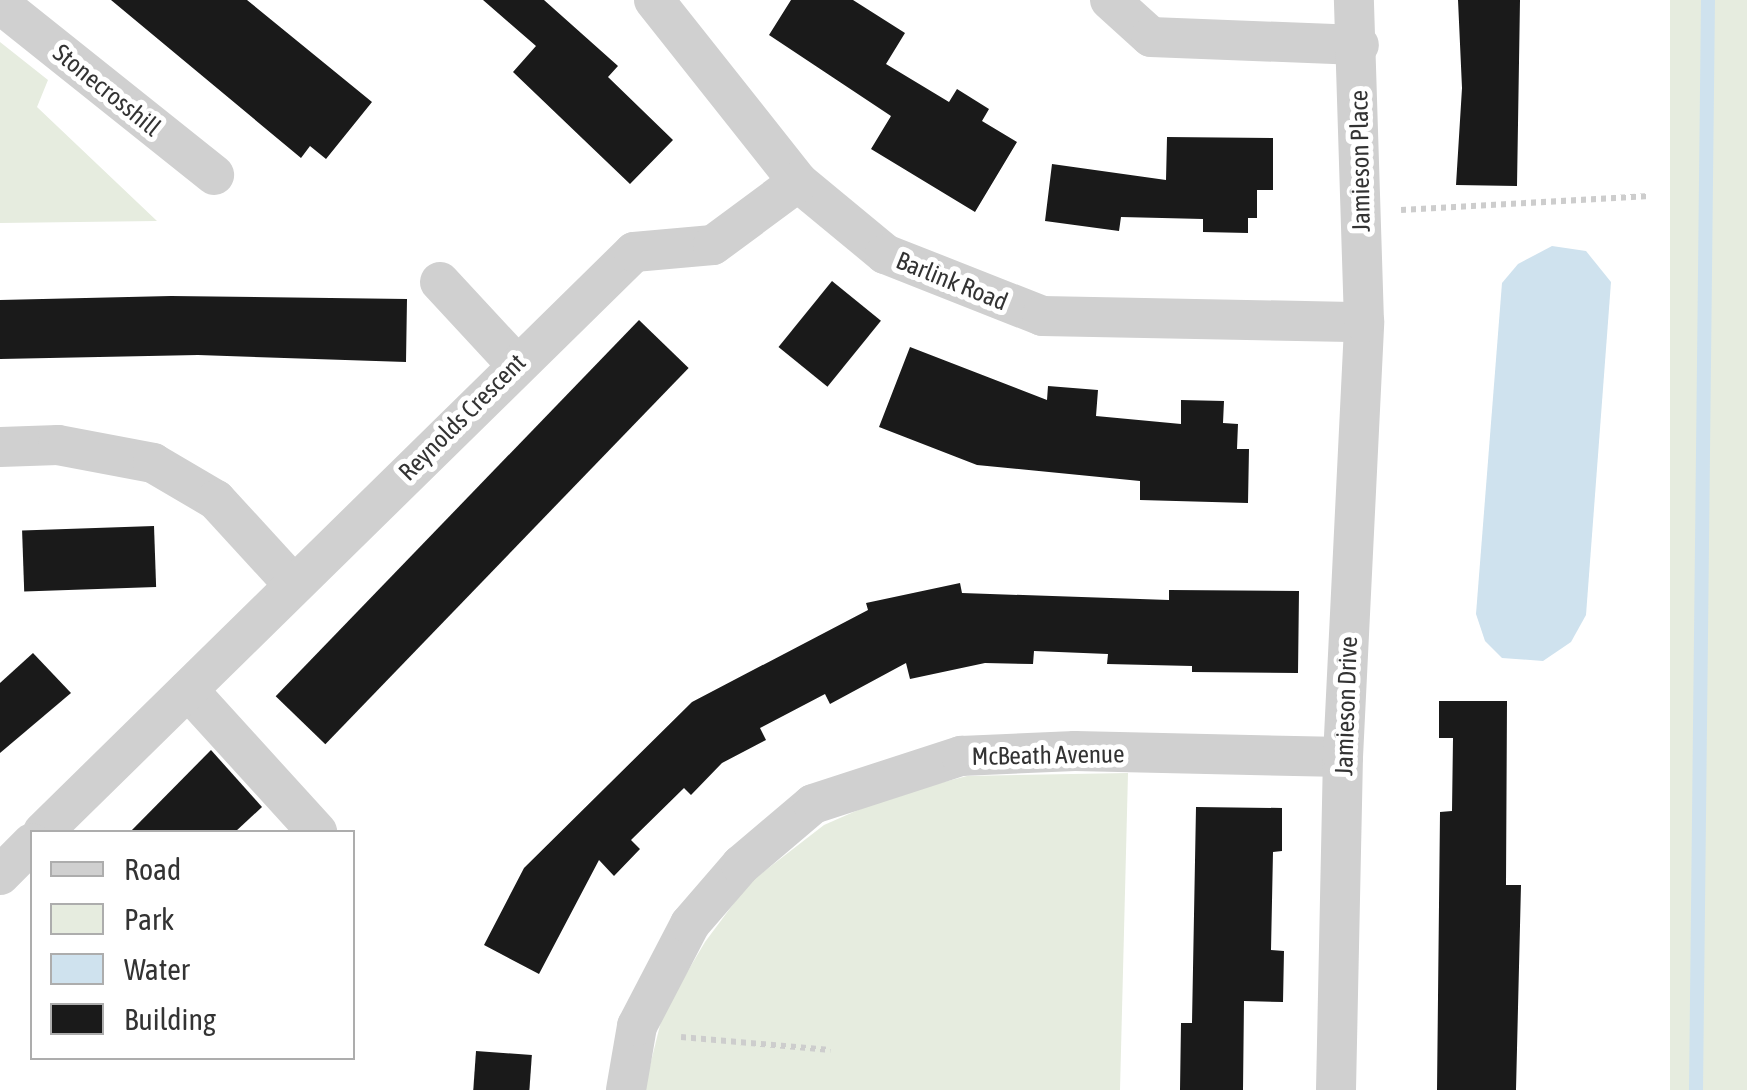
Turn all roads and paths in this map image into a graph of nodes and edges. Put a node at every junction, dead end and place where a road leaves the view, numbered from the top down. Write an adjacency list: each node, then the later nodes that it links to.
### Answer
1 (654, 0): 7 (street, Barlink Road)
2 (1110, 0): 5 (street)
3 (1354, 0): 5 (street, Jamieson Place)
4 (0, 4): 6 (street, Stonecrosshill)
5 (1359, 45): 9 (street, Jamieson Place)
6 (214, 175)
7 (798, 182): 11 (street, Barlink Road); 12 (street, Reynolds Crescent)
8 (1650, 196): 9 (path)
9 (1360, 212): 11 (street, Jamieson Place)
10 (440, 282): 12 (street)
11 (1364, 322): 16 (street, Jamieson Drive)
12 (515, 363): 14 (street, Reynolds Crescent)
13 (0, 447): 14 (street)
14 (292, 584): 15 (street, Reynolds Crescent)
15 (188, 690): 17 (street, Reynolds Crescent); 18 (street)
16 (1343, 757): 21 (street, McBeath Avenue); 24 (street, Jamieson Drive)
17 (46, 830)
18 (315, 830)
19 (30, 845): 20 (street)
20 (0, 875)
21 (635, 1033): 22 (path); 23 (street, McBeath Avenue)
22 (830, 1050)
23 (626, 1090)
24 (1336, 1090)

